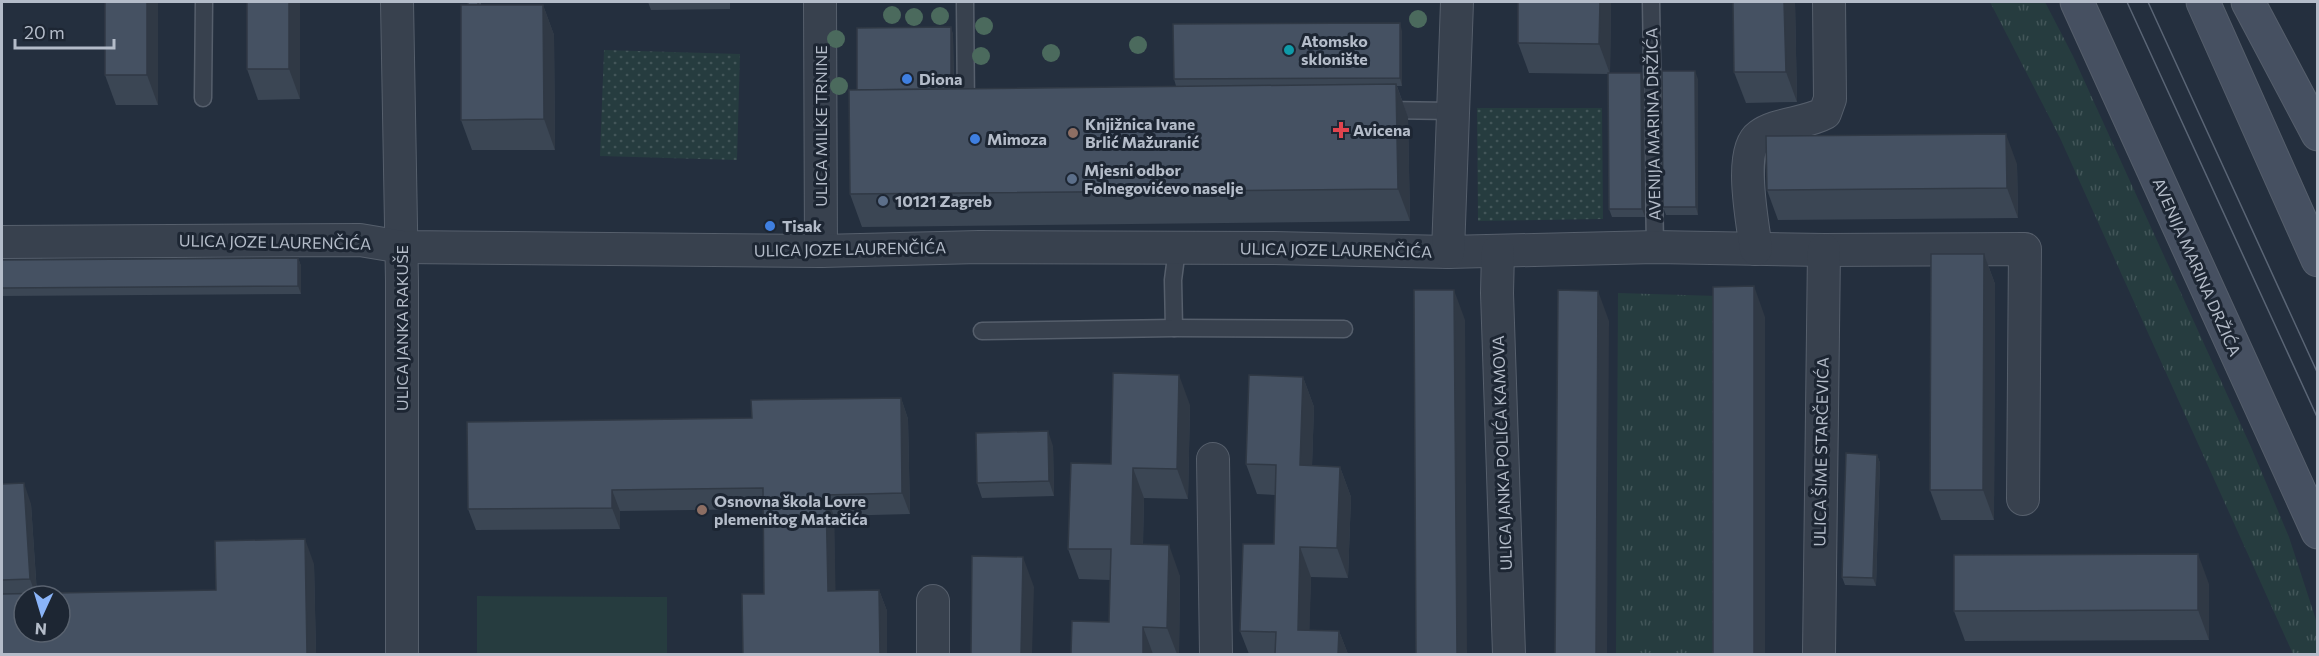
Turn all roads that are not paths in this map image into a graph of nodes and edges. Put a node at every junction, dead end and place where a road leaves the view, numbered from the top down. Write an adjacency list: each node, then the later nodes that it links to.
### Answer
1 (204, 2): 11 (lane)
2 (397, 2): 17 (street, ULICA JANKA RAKUŠE)
3 (820, 2): 22 (street, ULICA MILKE TRNINE)
4 (965, 2): 13 (lane)
5 (1457, 2): 14 (street, ULICA JOZE LAURENČIĆA)
6 (1651, 2): 18 (lane, AVENIJA MARINA DRŽIĆA)
7 (1829, 2): 20 (street)
8 (2078, 2): 31 (main road, AVENIJA MARINA DRŽIĆA)
9 (2203, 2): 25 (main road)
10 (2248, 2): 15 (main road)
11 (203, 98)
12 (1364, 109): 14 (lane)
13 (987, 110)
14 (1453, 111): 24 (street, ULICA JOZE LAURENČIĆA)
15 (2318, 134)
16 (2, 242): 17 (street, ULICA JOZE LAURENČIĆA)
17 (402, 247): 22 (street, ULICA JOZE LAURENČIĆA); 33 (street, ULICA JANKA RAKUŠE)
18 (1655, 247): 20 (street); 23 (street)
19 (1177, 249): 22 (street, ULICA JOZE LAURENČIĆA); 24 (street, ULICA JOZE LAURENČIĆA); 26 (lane)
20 (1756, 249): 21 (street)
21 (1824, 250): 30 (street); 37 (street, ULICA ŠIME STARČEVIĆA)
22 (821, 251)
23 (1498, 251): 24 (street); 36 (street, ULICA JANKA POLIĆA KAMOVA)
24 (1448, 252)
25 (2318, 260)
26 (1174, 328): 27 (lane); 28 (lane)
27 (1344, 329)
28 (982, 331)
29 (1213, 459): 35 (street)
30 (2023, 499)
31 (2318, 532)
32 (933, 601): 34 (street)
33 (402, 654)
34 (933, 654)
35 (1216, 654)
36 (1509, 654)
37 (1819, 654)

